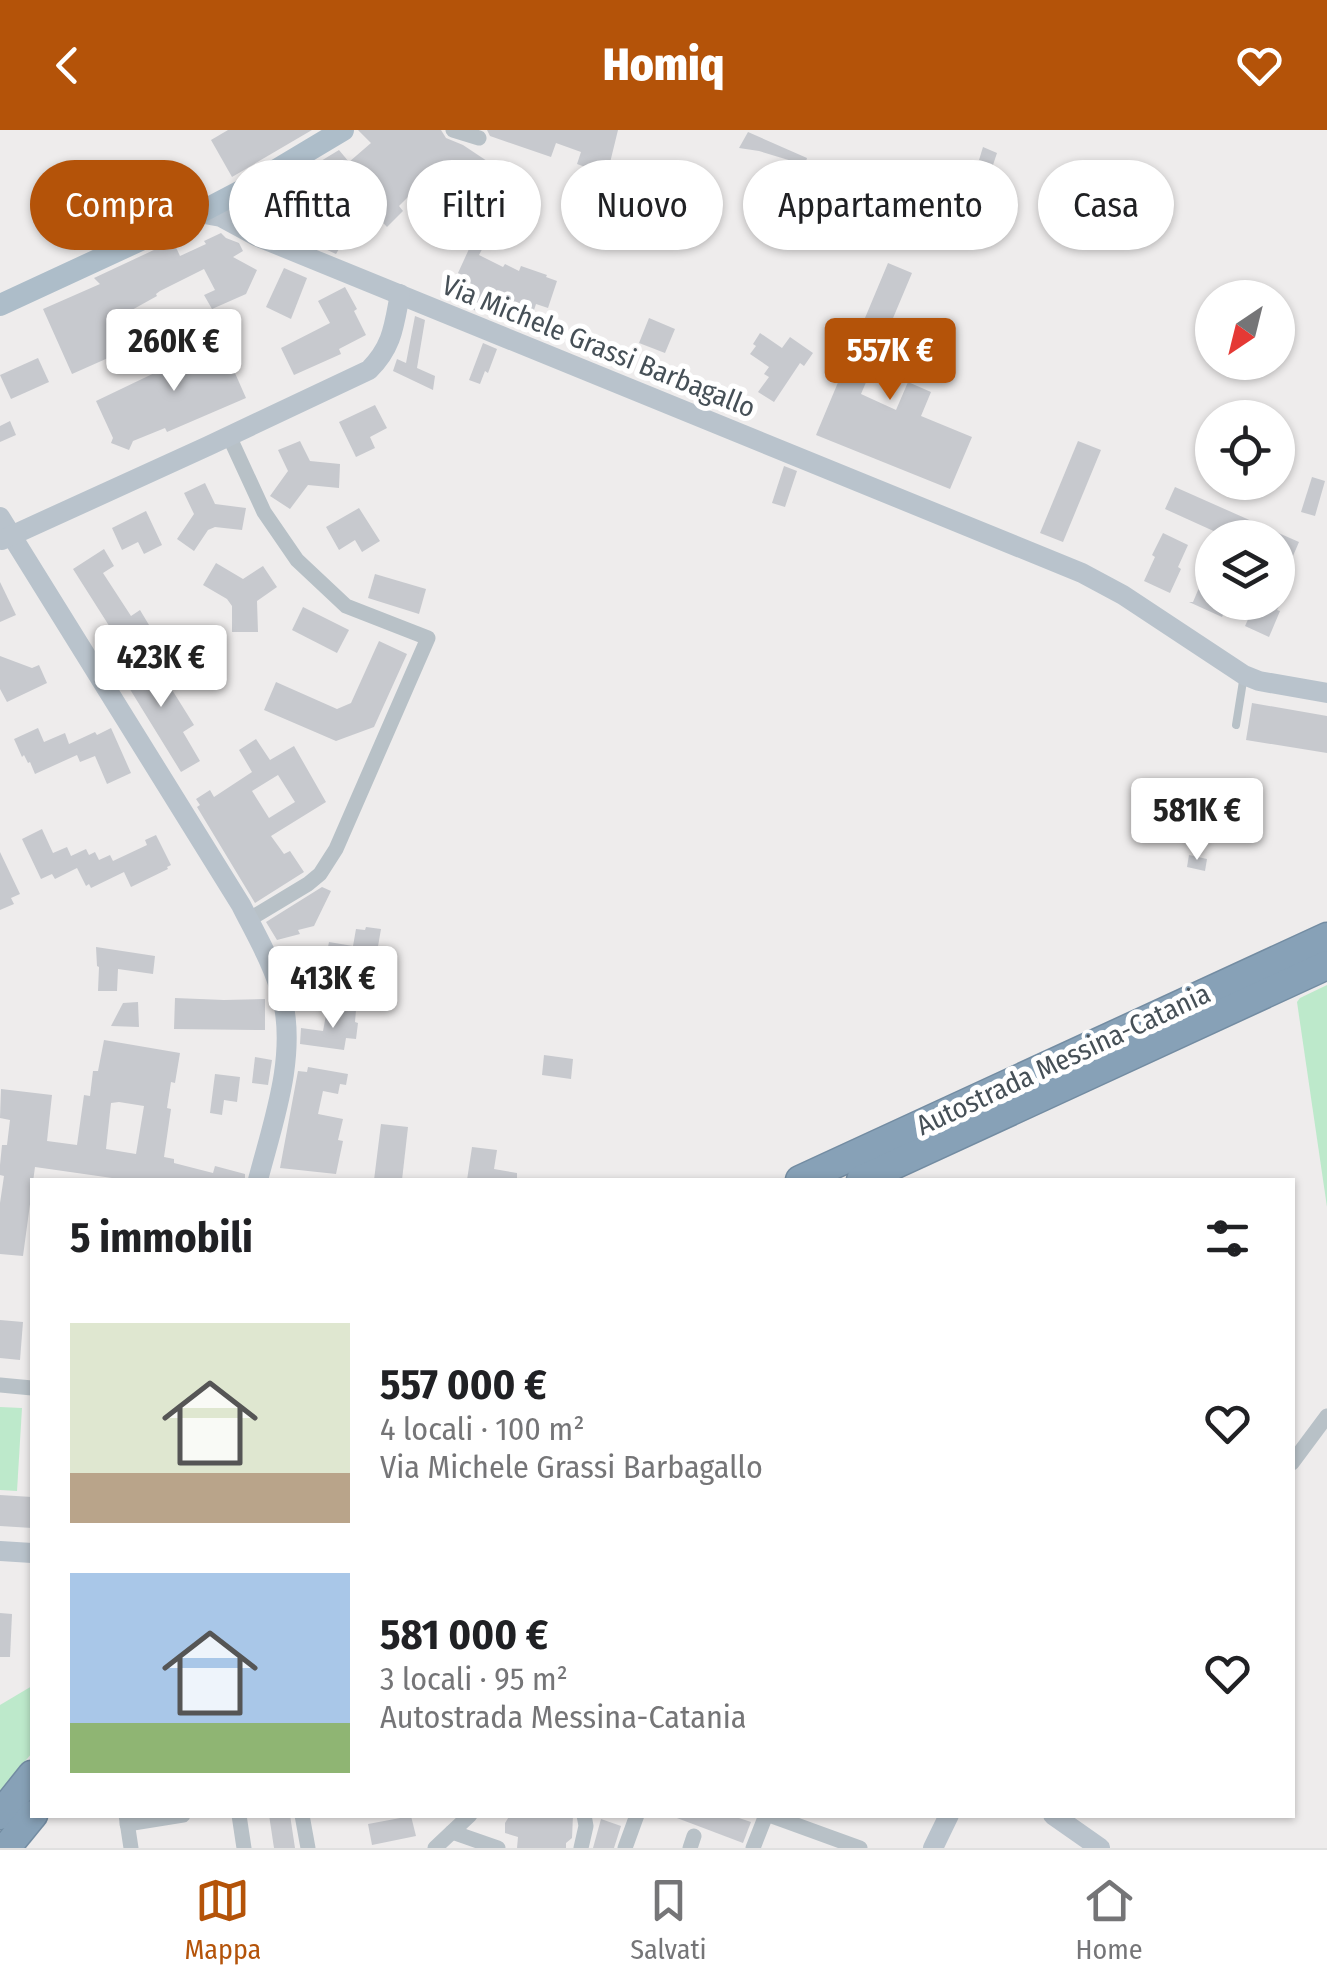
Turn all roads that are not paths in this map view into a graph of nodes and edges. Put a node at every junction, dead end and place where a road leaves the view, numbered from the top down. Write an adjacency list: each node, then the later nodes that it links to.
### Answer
1 (343, 130): 4 (main road)
2 (453, 130): 3 (street)
3 (479, 138)
4 (293, 160)
5 (119, 250): 8 (main road)
6 (292, 250): 7 (street, Via Michele Grassi Barbagallo)
7 (400, 294): 9 (street); 12 (street, Via Michele Grassi Barbagallo)
8 (0, 305)
9 (229, 436): 11 (street); 15 (street)
10 (0, 517): 11 (street)
11 (6, 538): 15 (street)
12 (1244, 675): 13 (street, Via Michele Grassi Barbagallo); 14 (lane)
13 (1327, 693)
14 (1236, 725)
15 (248, 920): 18 (street)
16 (1327, 938): 19 (highway, Autostrada Messina-Catania)
17 (1327, 964): 20 (highway, Autostrada Messina-Catania)
18 (259, 1178)
19 (804, 1178)
20 (866, 1178)
21 (0, 1385): 22 (street)
22 (30, 1388)
23 (1327, 1416): 24 (street)
24 (1295, 1459)
25 (0, 1552): 26 (street)
26 (30, 1553)
27 (30, 1777): 28 (highway)
28 (0, 1814)
29 (31, 1818): 41 (highway)
30 (239, 1818): 43 (street)
31 (303, 1818): 44 (street)
32 (467, 1818): 40 (street)
33 (585, 1818): 47 (street)
34 (635, 1818): 48 (street)
35 (767, 1818): 49 (street)
36 (776, 1818): 50 (street)
37 (949, 1818): 51 (street)
38 (1061, 1818): 52 (street)
39 (127, 1819): 42 (street)
40 (452, 1832): 45 (street); 46 (street)
41 (6, 1848)
42 (131, 1848)
43 (244, 1848)
44 (308, 1848)
45 (435, 1848)
46 (498, 1848)
47 (582, 1848)
48 (626, 1848)
49 (753, 1848)
50 (860, 1848)
51 (934, 1848)
52 (1100, 1848)

